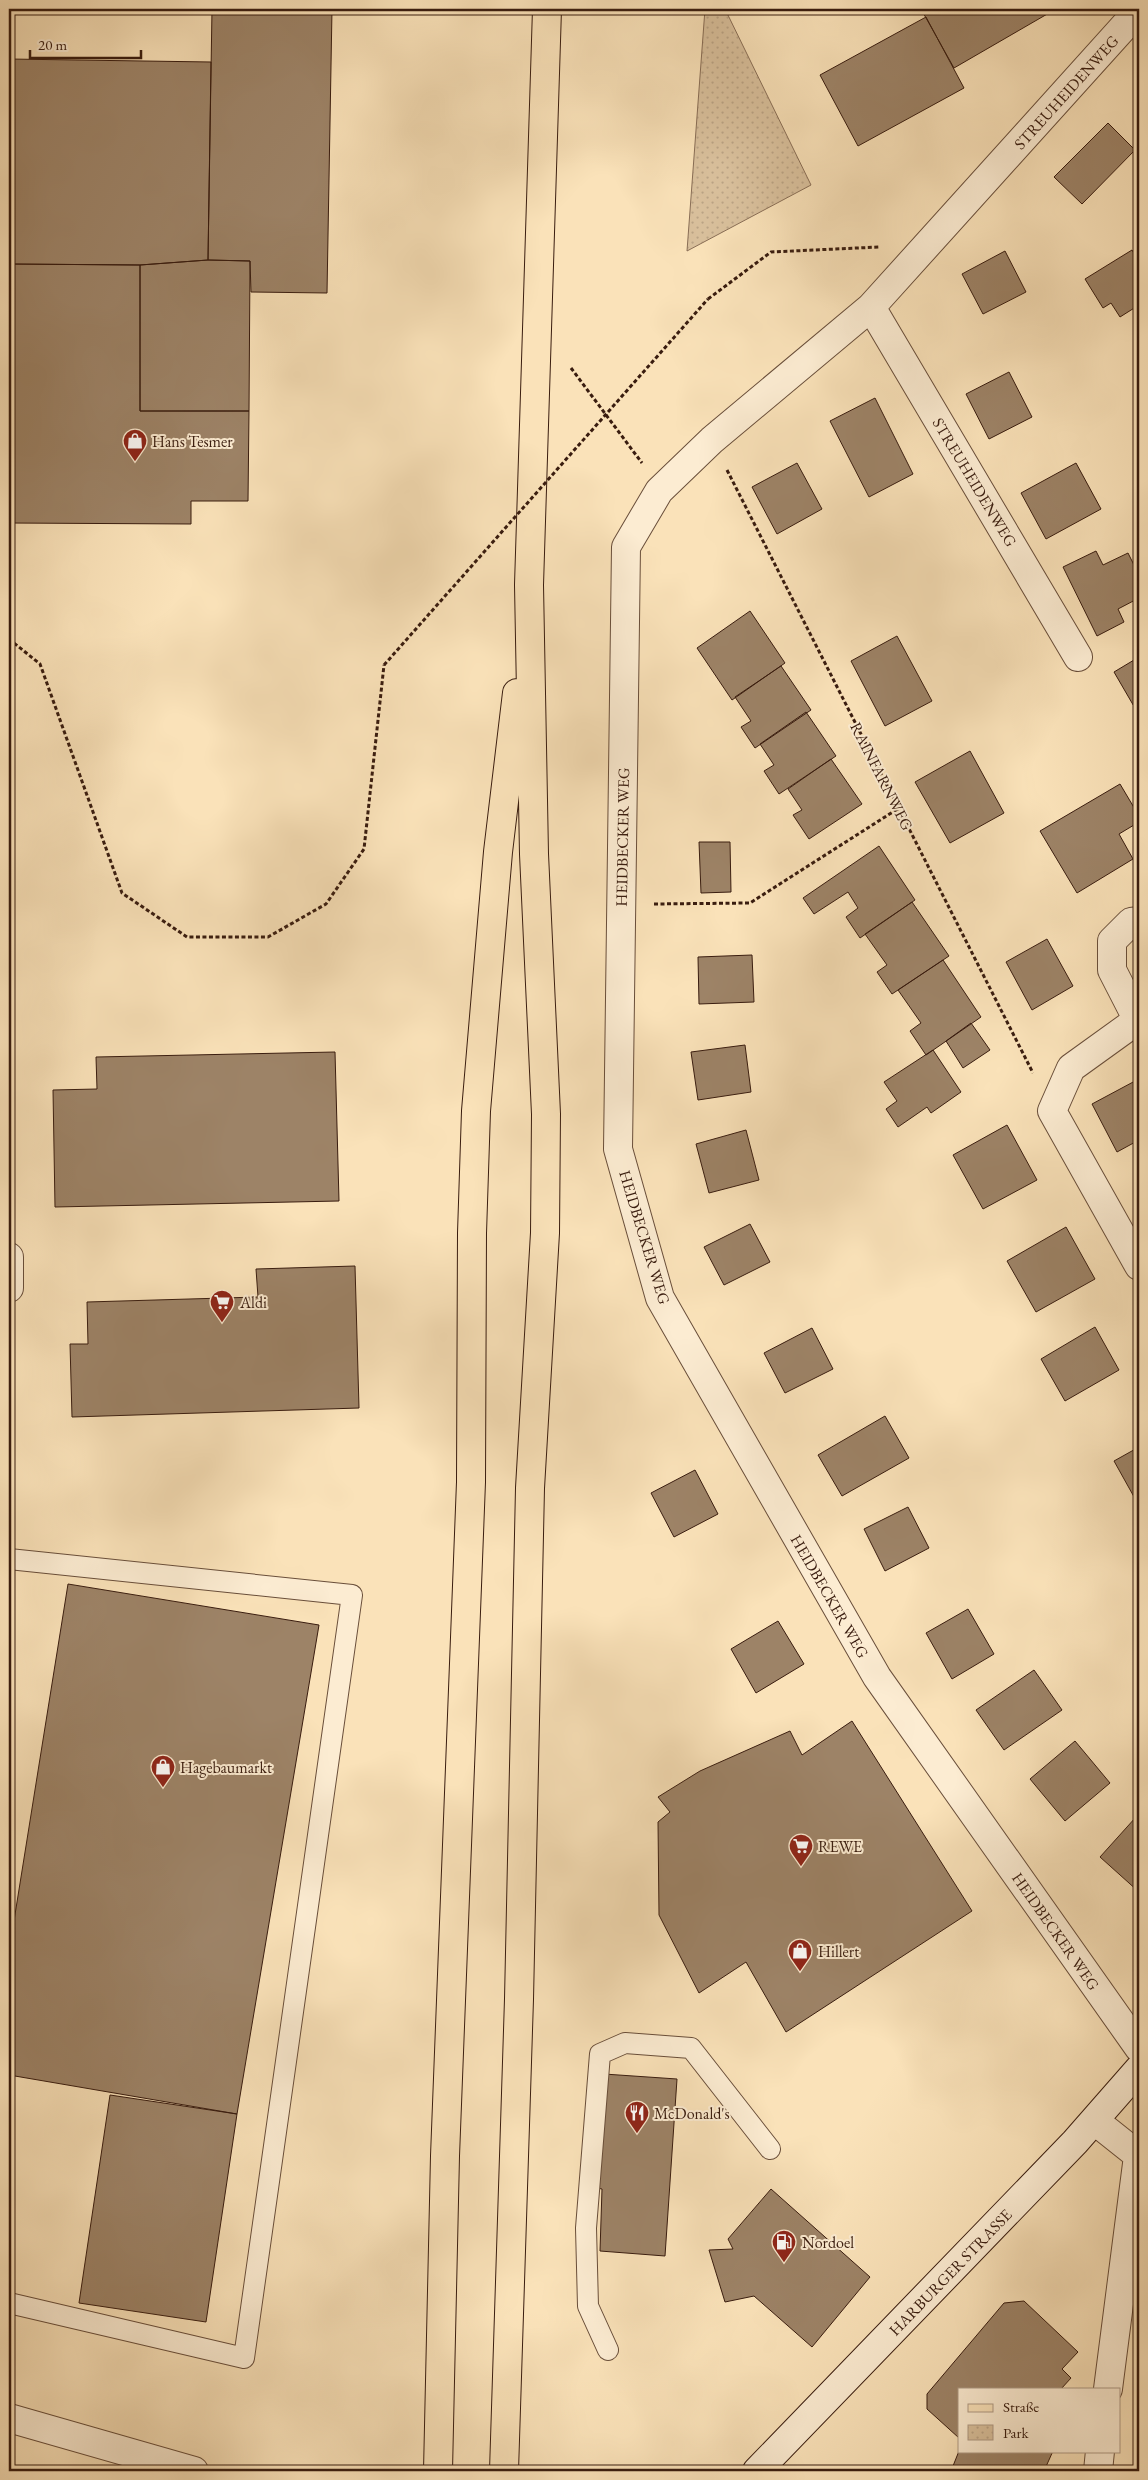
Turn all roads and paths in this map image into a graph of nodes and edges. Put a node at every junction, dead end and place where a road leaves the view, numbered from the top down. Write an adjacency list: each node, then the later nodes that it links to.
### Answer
1 (546, 9): 8 (main road)
2 (1139, 10): 3 (street, STREUHEIDENWEG)
3 (927, 245): 4 (street, STREUHEIDENWEG); 9 (path, bridge)
4 (871, 307): 6 (street, STREUHEIDENWEG); 10 (street, STREUHEIDENWEG)
5 (571, 358): 7 (path)
6 (712, 440): 7 (street, HEIDBECKER WEG); 11 (path, RAINFARNWEG)
7 (659, 491): 12 (street, HEIDBECKER WEG)
8 (529, 585): 34 (main road); 35 (main road)
9 (9, 639)
10 (1078, 657)
11 (899, 808): 12 (path); 16 (path, RAINFARNWEG)
12 (621, 905): 21 (street, HEIDBECKER WEG)
13 (1139, 922): 14 (street)
14 (1139, 1012)
15 (1139, 1019): 16 (street)
16 (1052, 1111): 18 (street)
17 (9, 1257): 19 (street)
18 (1139, 1266)
19 (9, 1288)
20 (9, 1559): 26 (lane)
21 (1139, 2048)
22 (1139, 2069): 23 (street, HARBURGER STRASSE)
23 (1095, 2121): 25 (street); 36 (street, HARBURGER STRASSE)
24 (770, 2149): 27 (lane)
25 (1138, 2156): 28 (street)
26 (9, 2304)
27 (608, 2350)
28 (1108, 2388)
29 (9, 2418): 33 (street)
30 (1100, 2452): 37 (street)
31 (9, 2465): 32 (path)
32 (30, 2471)
33 (192, 2471)
34 (438, 2471)
35 (504, 2471)
36 (757, 2471)
37 (1098, 2471)

